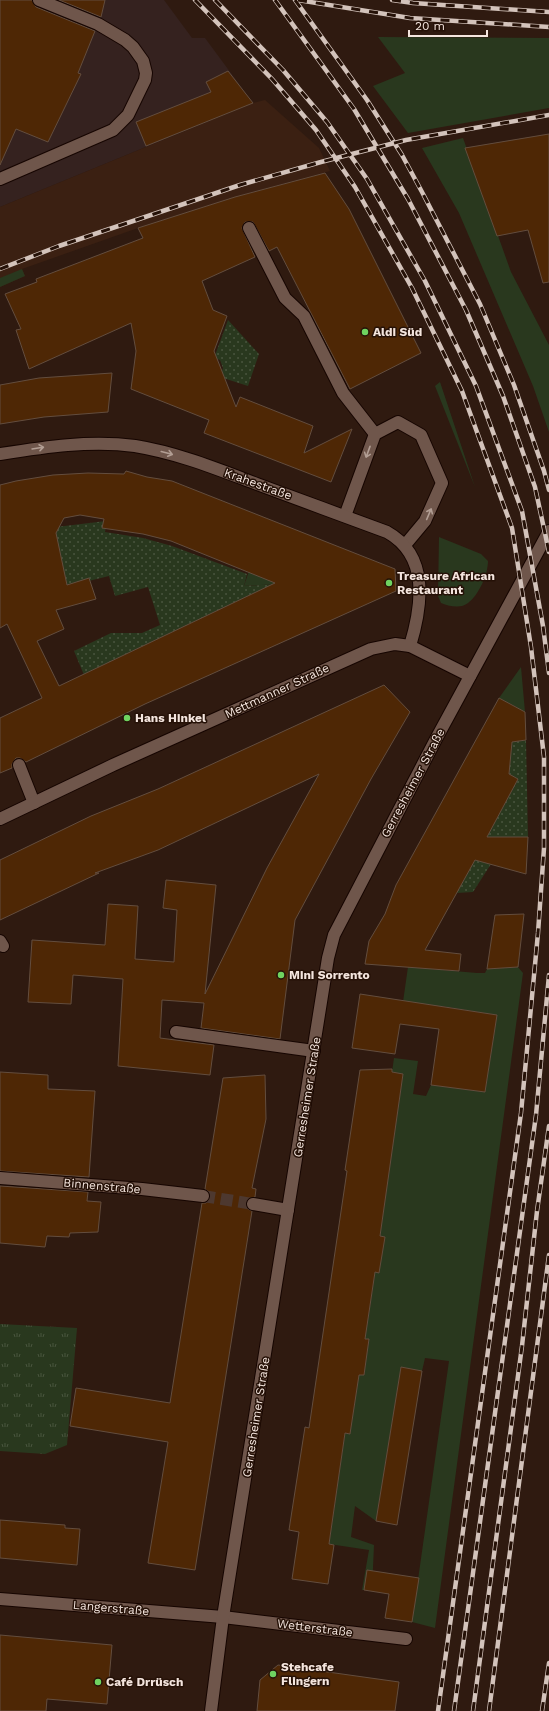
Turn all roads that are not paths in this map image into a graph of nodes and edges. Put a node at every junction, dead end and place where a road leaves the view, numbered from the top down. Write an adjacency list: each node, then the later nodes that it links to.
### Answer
1 (39, 0): 2 (street)
2 (0, 179)
3 (249, 228): 4 (street)
4 (374, 434): 6 (street, one-way to 6); 8 (street, one-way to 4)
5 (0, 454): 6 (street, Krahestraße, one-way to 6)
6 (345, 516): 8 (street, Krahestraße)
7 (549, 531): 10 (street, Gerresheimer Straße)
8 (405, 545): 9 (street, Krahestraße)
9 (410, 646): 10 (street, Mettmanner Straße); 12 (street, Mettmanner Straße)
10 (470, 676): 15 (street, Gerresheimer Straße)
11 (19, 765): 12 (street)
12 (34, 803): 13 (street, Mettmanner Straße)
13 (0, 819)
14 (176, 1032): 15 (street)
15 (314, 1051): 19 (street, Gerresheimer Straße)
16 (0, 1178): 17 (street, Binnenstraße)
17 (203, 1196)
18 (253, 1204): 19 (street)
19 (288, 1210): 21 (street, Gerresheimer Straße)
20 (0, 1598): 21 (street, Langerstraße)
21 (223, 1617): 22 (street, Wetterstraße); 23 (street, Gerresheimer Straße)
22 (406, 1639)
23 (211, 1711)

